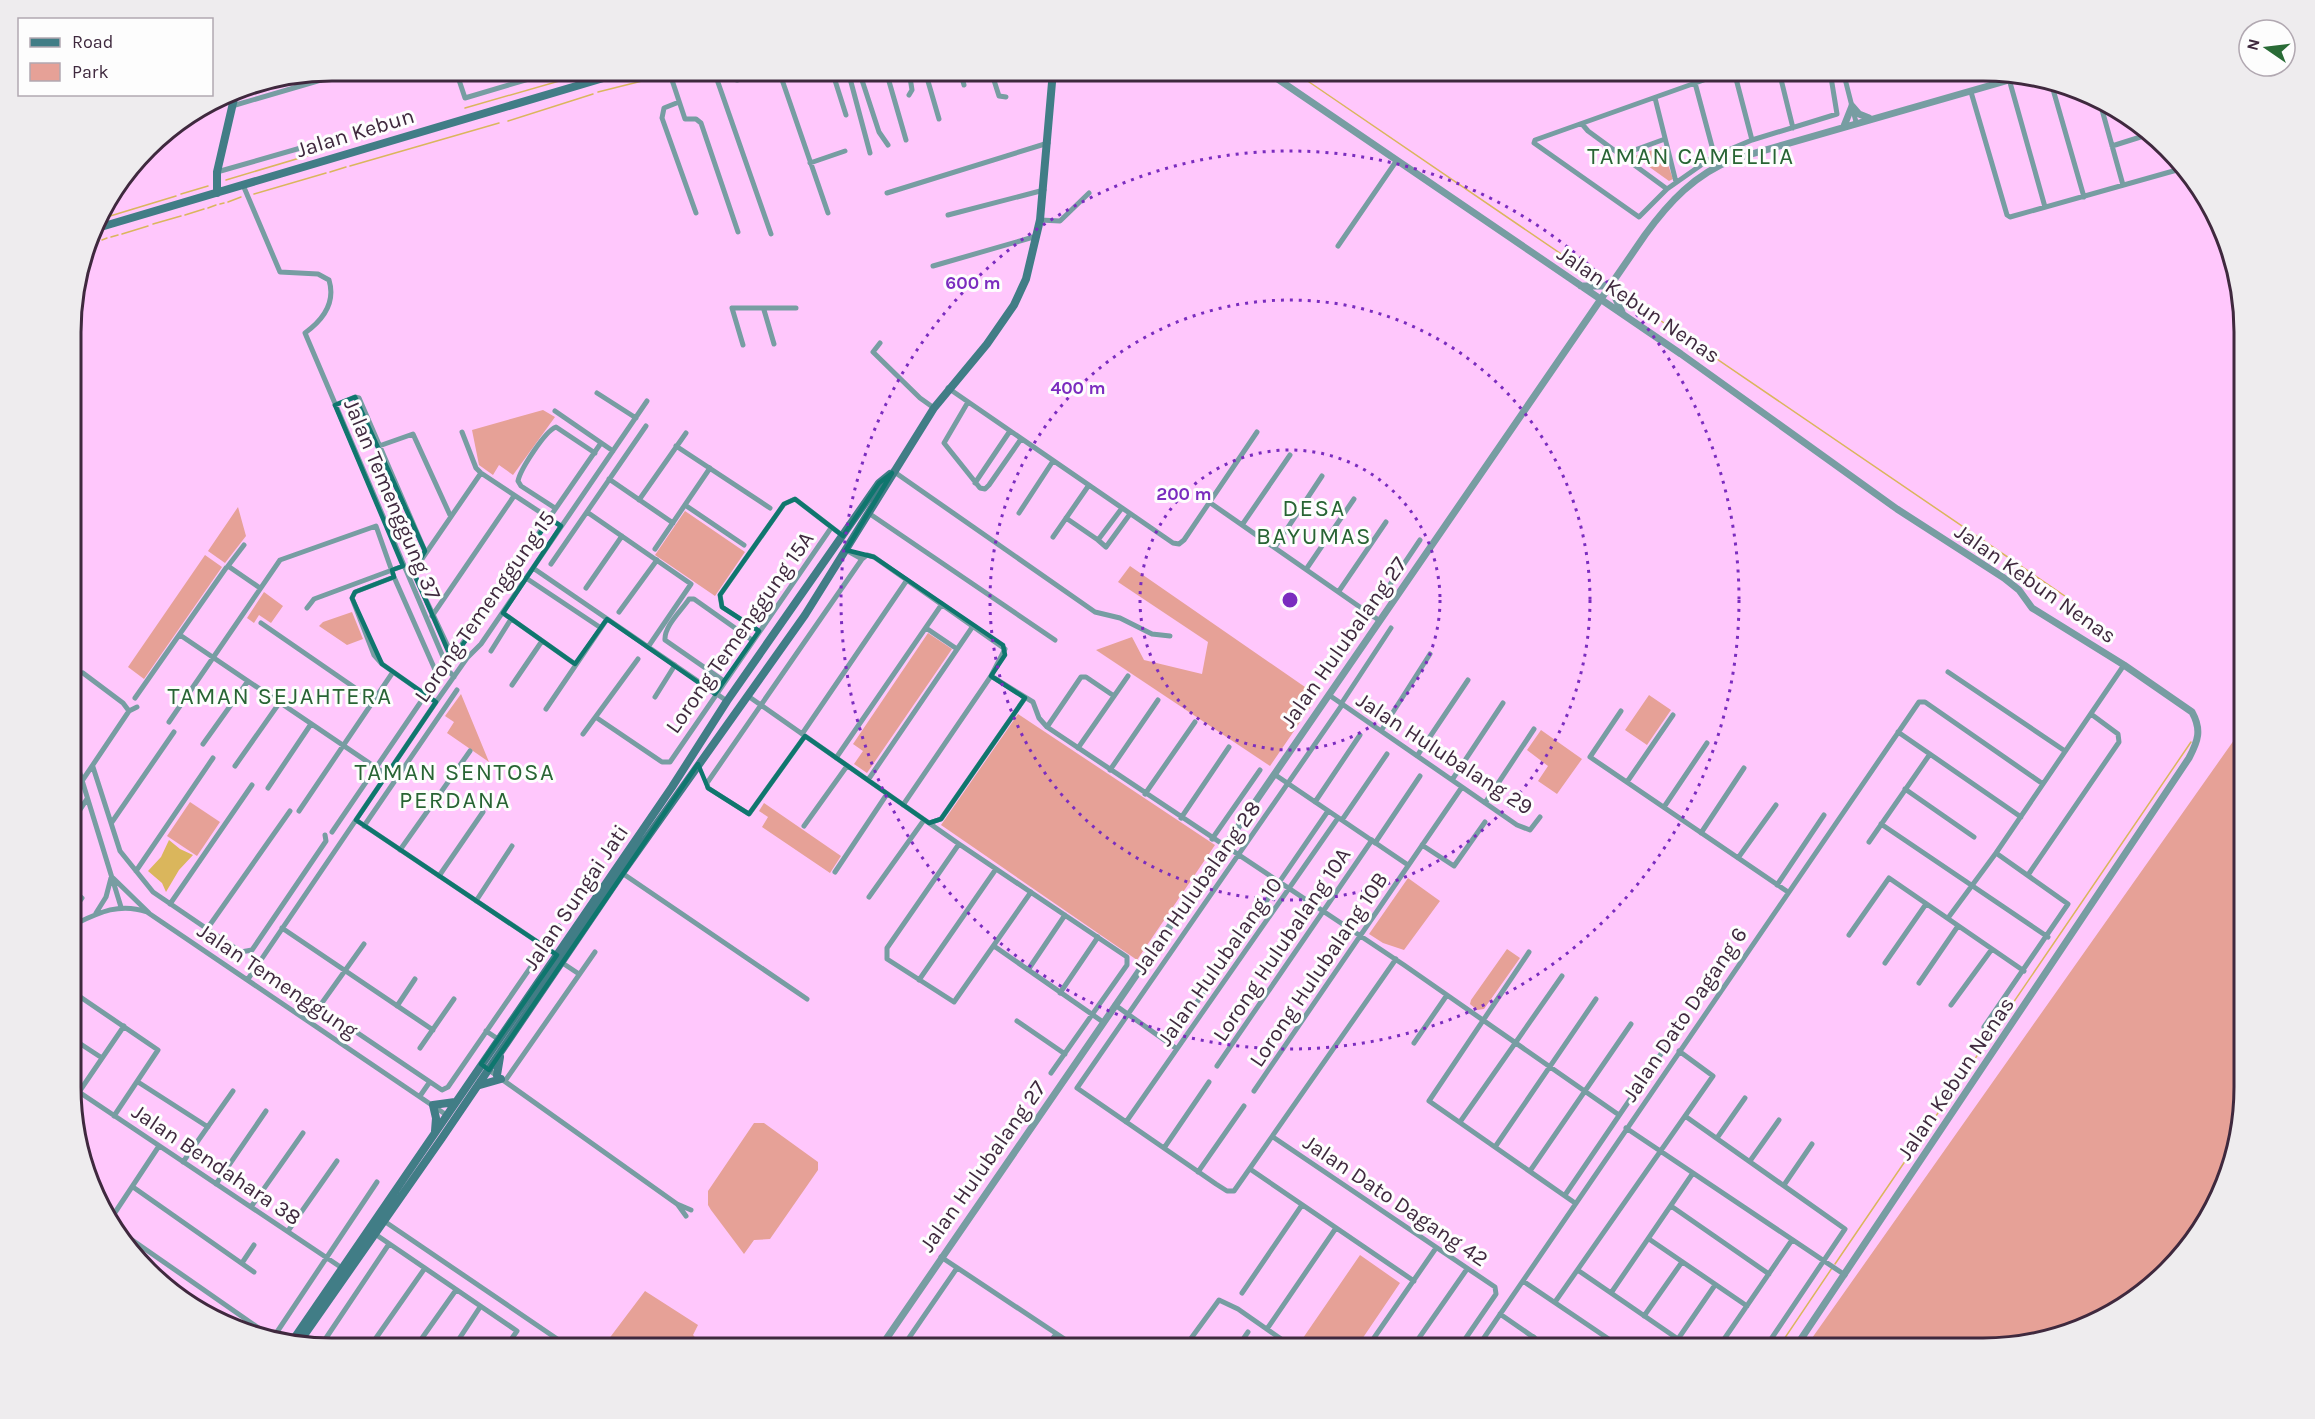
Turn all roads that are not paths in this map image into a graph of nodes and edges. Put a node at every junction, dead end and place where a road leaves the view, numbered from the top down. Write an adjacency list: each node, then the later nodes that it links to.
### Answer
1 (460, 81): 2 (street)
2 (520, 81)
3 (590, 81): 62 (main road, Jalan Kebun)
4 (672, 81): 33 (street)
5 (718, 81): 77 (street)
6 (783, 81): 57 (street)
7 (835, 81): 37 (street)
8 (851, 81): 53 (street)
9 (863, 81): 50 (street)
10 (889, 81): 47 (street)
11 (911, 81): 29 (street)
12 (928, 81): 39 (street)
13 (963, 81): 26 (street)
14 (994, 81): 30 (street)
15 (1052, 81): 49 (main road, Jalan Sungai Jati)
16 (1282, 81): 56 (street, Jalan Kebun Nenas)
17 (1700, 81): 24 (street)
18 (1737, 81): 48 (street)
19 (1782, 81): 43 (street)
20 (1832, 81): 43 (street)
21 (1846, 81): 35 (street)
22 (314, 82): 34 (street)
23 (2002, 82): 28 (street, Jalan Hulubalang 27)
24 (1695, 83): 31 (street); 55 (street)
25 (2010, 83): 70 (street)
26 (964, 85)
27 (2053, 91): 69 (street)
28 (1971, 92): 38 (street, Jalan Hulubalang 27); 70 (street)
29 (909, 95)
30 (1006, 97)
31 (1655, 98): 41 (street); 46 (street)
32 (233, 101): 34 (main road)
33 (679, 102): 71 (street); 76 (street)
34 (232, 106): 60 (main road)
35 (1852, 106): 38 (street); 40 (street); 42 (street)
36 (2102, 112): 51 (street)
37 (846, 115)
38 (1869, 118): 40 (street, Jalan Hulubalang 27)
39 (939, 119)
40 (1856, 122): 42 (street, Jalan Hulubalang 27)
41 (1582, 124): 54 (street); 64 (street)
42 (1844, 126): 58 (street, Jalan Hulubalang 27)
43 (1793, 128): 48 (street)
44 (339, 137): 60 (street)
45 (2141, 137): 51 (street)
46 (1665, 139): 54 (street); 61 (street)
47 (906, 140)
48 (1752, 140): 55 (street)
49 (1048, 143): 65 (main road, Jalan Sungai Jati); 67 (street)
50 (888, 145)
51 (2112, 146): 63 (street)
52 (845, 151): 57 (street)
53 (870, 153)
54 (1621, 155): 64 (street)
55 (1714, 156): 58 (street); 61 (street)
56 (1397, 160): 79 (street); 82 (street, Jalan Kebun Nenas)
57 (810, 164): 72 (street)
58 (1717, 165): 81 (street, Jalan Hulubalang 27)
59 (2175, 171): 63 (street)
60 (217, 172): 66 (main road)
61 (1676, 182): 64 (street)
62 (243, 185): 66 (main road, Jalan Kebun); 94 (street, Jalan Temenggung 37)
63 (2123, 186): 69 (street)
64 (1667, 189)
65 (1044, 190): 73 (street); 74 (main road, Jalan Sungai Jati)
66 (217, 193): 75 (main road, Jalan Kebun)
67 (887, 193)
68 (1089, 193): 74 (street)
69 (2084, 197): 70 (street)
70 (2045, 207)
71 (696, 213)
72 (828, 213)
73 (948, 215)
74 (1041, 220): 78 (main road, Jalan Sungai Jati)
75 (106, 222)
76 (738, 232)
77 (771, 234)
78 (1037, 236): 80 (street); 90 (main road, Jalan Sungai Jati)
79 (1338, 246)
80 (933, 266)
81 (1613, 283): 82 (street); 83 (street, Jalan Hulubalang 27); 86 (street)
82 (1581, 286): 83 (street, Jalan Kebun Nenas)
83 (1601, 300): 86 (street, Jalan Kebun Nenas); 173 (street, Jalan Hulubalang 27)
84 (796, 308): 85 (street)
85 (764, 310): 88 (street); 89 (street)
86 (1624, 315): 193 (street, Jalan Kebun Nenas)
87 (880, 343): 95 (street)
88 (774, 344)
89 (743, 345)
90 (948, 388): 93 (street); 95 (main road, Jalan Sungai Jati)
91 (597, 393): 97 (street)
92 (647, 401): 97 (street, Lorong Temenggung 15)
93 (968, 402): 99 (street); 116 (street)
94 (335, 405): 105 (street); 152 (street, Jalan Temenggung 37)
95 (934, 408): 112 (main road, Jalan Sungai Jati)
96 (555, 411): 104 (street)
97 (636, 418): 107 (street, Lorong Temenggung 15)
98 (646, 426): 115 (street)
99 (1010, 431): 103 (street); 116 (street)
100 (462, 432): 113 (street)
101 (1257, 432): 121 (street)
102 (686, 433): 106 (street)
103 (1021, 439): 110 (street); 116 (street)
104 (601, 443): 107 (street); 108 (street)
105 (380, 446): 130 (street); 148 (street)
106 (676, 446): 111 (street); 120 (street)
107 (613, 451): 136 (street, Lorong Temenggung 15)
108 (595, 453): 123 (street); 123 (street)
109 (1290, 455): 135 (street)
110 (1053, 460): 117 (street); 127 (street)
111 (710, 468): 122 (street); 124 (street)
112 (892, 472): 128 (main road, Jalan Sungai Jati); 139 (main road, Jalan Sungai Jati); 181 (street)
113 (481, 473): 118 (street); 130 (street)
114 (1322, 476): 145 (street)
115 (609, 479): 120 (street); 126 (street)
116 (975, 483)
117 (1089, 485): 125 (street); 131 (street)
118 (514, 496): 132 (street); 170 (street)
119 (1354, 499): 155 (street)
120 (639, 500): 134 (street)
121 (1209, 502): 129 (street); 135 (street)
122 (685, 505): 134 (street); 144 (street)
123 (555, 508): 132 (street)
124 (770, 508)
125 (1122, 508): 129 (street); 141 (street)
126 (587, 512): 138 (street); 151 (street)
127 (1019, 513)
128 (870, 514): 147 (main road, Jalan Sungai Jati); 183 (street)
129 (1130, 514): 141 (street)
130 (450, 515): 148 (street)
131 (1066, 518): 140 (street); 141 (street)
132 (550, 519): 136 (street); 170 (street)
133 (1386, 522): 162 (street)
134 (673, 523): 146 (street)
135 (1242, 525): 145 (street)
136 (561, 526): 154 (street, Lorong Temenggung 15)
137 (831, 528): 139 (street, Lorong Temenggung 15A); 179 (street, Lorong Temenggung 15A); 179 (street)
138 (622, 536): 150 (street); 161 (street)
139 (843, 536): 164 (main road, Jalan Sungai Jati)
140 (1053, 537)
141 (1098, 540)
142 (1420, 540): 168 (street)
143 (244, 545): 153 (street)
144 (744, 545)
145 (1275, 547): 155 (street)
146 (655, 549)
147 (846, 550): 149 (street); 169 (main road, Jalan Sungai Jati)
148 (425, 551): 170 (street)
149 (862, 559): 159 (street); 222 (street)
150 (657, 560): 166 (street); 185 (street)
151 (551, 564)
152 (403, 566): 156 (street); 199 (street, Jalan Temenggung 37)
153 (227, 567): 160 (street); 180 (street)
154 (533, 568): 158 (street, Lorong Temenggung 15); 172 (street)
155 (1307, 568): 162 (street)
156 (392, 570): 157 (street); 160 (street); 165 (street)
157 (394, 577): 194 (street); 207 (street)
158 (526, 578): 167 (street, Lorong Temenggung 15); 176 (street)
159 (907, 580): 163 (street); 239 (street)
160 (260, 588): 189 (street)
161 (586, 588)
162 (1339, 591): 168 (street)
163 (942, 604): 175 (street); 177 (street)
164 (793, 605): 169 (main road); 204 (main road, Jalan Sungai Jati)
165 (307, 608)
166 (619, 612)
167 (502, 613): 171 (street); 199 (street, Lorong Temenggung 15)
168 (1371, 613): 173 (street)
169 (805, 615): 208 (main road, Jalan Sungai Jati)
170 (432, 616)
171 (511, 619): 184 (street); 187 (street)
172 (607, 619): 176 (street); 185 (street)
173 (1380, 621): 209 (street, Jalan Hulubalang 27)
174 (261, 623): 215 (street)
175 (973, 626): 186 (street); 197 (street)
176 (601, 628): 191 (street)
177 (926, 628): 186 (street); 252 (street)
178 (1392, 628): 221 (street, Jalan Hulubalang 28)
179 (759, 631): 182 (street, Lorong Temenggung 15A)
180 (180, 634): 189 (street); 212 (street)
181 (1170, 636)
182 (752, 640): 202 (street, Lorong Temenggung 15A); 202 (street)
183 (1055, 640)
184 (542, 641): 191 (street); 203 (street)
185 (648, 647): 192 (street)
186 (957, 649): 264 (street)
187 (490, 651)
188 (1430, 654): 235 (street)
189 (214, 658): 201 (street); 230 (street)
190 (638, 659): 229 (street)
191 (575, 664): 224 (street)
192 (675, 665): 206 (street); 211 (street)
193 (2124, 665): 227 (street); 481 (street, Jalan Kebun Nenas)
194 (393, 672): 207 (street); 215 (street)
195 (1948, 672): 247 (street)
196 (83, 674): 225 (street)
197 (991, 676): 213 (street); 279 (street)
198 (1128, 676): 210 (street)
199 (454, 677): 218 (street, Lorong Temenggung 15)
200 (1468, 680): 250 (street)
201 (248, 681): 217 (street); 242 (street)
202 (724, 681): 206 (street, Lorong Temenggung 15A)
203 (513, 685)
204 (738, 686): 208 (main road); 216 (main road, Jalan Sungai Jati)
205 (457, 690): 297 (street)
206 (715, 693): 216 (street); 229 (street, Lorong Temenggung 15A)
207 (425, 694): 218 (street)
208 (749, 695): 222 (street); 316 (main road, Jalan Sungai Jati)
209 (1329, 695): 221 (street, Jalan Hulubalang 29); 260 (street, Jalan Hulubalang 27)
210 (1114, 696): 233 (street); 245 (street)
211 (655, 697)
212 (135, 698)
213 (1025, 698): 233 (street); 294 (street)
214 (1158, 700): 258 (street)
215 (374, 701): 243 (street)
216 (727, 701): 351 (main road, Jalan Sungai Jati)
217 (280, 702): 232 (street); 253 (street)
218 (436, 702): 261 (street, Lorong Temenggung 15)
219 (420, 703): 256 (street)
220 (1503, 703): 265 (street)
221 (1342, 704): 235 (street, Jalan Hulubalang 29); 268 (street, Jalan Hulubalang 28)
222 (761, 705): 239 (street); 239 (street)
223 (138, 706): 225 (street)
224 (546, 709)
225 (129, 711): 255 (street)
226 (1621, 711): 267 (street)
227 (2091, 714): 247 (street); 317 (street)
228 (1673, 715): 267 (street)
229 (597, 718): 238 (street)
230 (169, 722)
231 (1195, 722): 275 (street)
232 (311, 724): 243 (street); 272 (street)
233 (1047, 727): 245 (street)
234 (1534, 729): 278 (street)
235 (1381, 731): 250 (street, Jalan Hulubalang 29)
236 (174, 732): 293 (street)
237 (1898, 732): 249 (street); 269 (street, Jalan Dato Dagang 6); 325 (street, Jalan Dato Dagang 6)
238 (583, 734)
239 (803, 735): 252 (street)
240 (1360, 735): 277 (street)
241 (1707, 743): 281 (street)
242 (203, 744)
243 (344, 746): 256 (street); 284 (street)
244 (1229, 747): 290 (street)
245 (1078, 748): 258 (street)
246 (470, 751): 308 (street)
247 (2065, 752): 269 (street)
248 (1387, 754): 291 (street, Jalan Hulubalang 10)
249 (1930, 754): 273 (street); 289 (street)
250 (1417, 756): 265 (street, Jalan Hulubalang 29)
251 (213, 758): 314 (street)
252 (836, 758): 254 (street)
253 (236, 766)
254 (847, 766): 264 (street); 298 (street)
255 (93, 767): 266 (street); 293 (street)
256 (375, 767): 261 (street); 340 (street)
257 (1744, 768): 299 (street)
258 (1110, 770): 275 (street)
259 (1260, 770): 301 (street)
260 (1274, 774): 268 (street); 307 (street, Jalan Hulubalang 27)
261 (387, 775): 292 (street, Lorong Temenggung 15)
262 (1420, 776): 302 (street, Lorong Hulubalang 10A)
263 (81, 778): 266 (street)
264 (868, 780): 274 (street)
265 (1452, 780): 271 (street, Jalan Hulubalang 29)
266 (82, 781): 276 (street)
267 (1627, 782): 281 (street)
268 (1288, 784): 277 (street); 310 (street, Jalan Hulubalang 28)
269 (2043, 784): 289 (street)
270 (252, 785): 328 (street)
271 (1462, 787): 278 (street, Jalan Hulubalang 29); 305 (street, Lorong Hulubalang 10B)
272 (268, 788)
273 (1905, 789): 296 (street); 300 (street)
274 (887, 794): 279 (street); 315 (street)
275 (1145, 794): 290 (street)
276 (87, 799): 282 (street); 319 (street)
277 (1315, 802): 285 (street)
278 (1485, 802): 288 (street, Jalan Hulubalang 29)
279 (903, 805): 294 (street)
280 (1776, 805): 311 (street)
281 (1664, 807): 299 (street)
282 (81, 808)
283 (290, 811): 340 (street)
284 (299, 811)
285 (1328, 811): 291 (street); 320 (street, Jalan Hulubalang 10)
286 (483, 812): 318 (street)
287 (1824, 815): 321 (street)
288 (1540, 817)
289 (2021, 817): 309 (street)
290 (1181, 818): 301 (street)
291 (1340, 819): 302 (street); 323 (street, Jalan Hulubalang 10)
292 (356, 820): 297 (street); 339 (street, Lorong Temenggung 15)
293 (112, 822): 314 (street)
294 (926, 822): 304 (street); 326 (street)
295 (1485, 822): 305 (street)
296 (1881, 824): 303 (street); 322 (street)
297 (364, 826): 308 (street)
298 (804, 826)
299 (1701, 833): 311 (street)
300 (1974, 837)
301 (1212, 839): 307 (street)
302 (1373, 841): 312 (street); 331 (street, Lorong Hulubalang 10A)
303 (1869, 842)
304 (959, 844): 313 (street); 362 (street)
305 (1422, 845): 312 (street, Lorong Hulubalang 10B)
306 (512, 846): 327 (street)
307 (1224, 846): 310 (street); 370 (street, Jalan Hulubalang 27)
308 (400, 850): 318 (street)
309 (1996, 854): 317 (street); 322 (street)
310 (1238, 855): 320 (street); 375 (street, Jalan Hulubalang 28)
311 (1738, 858): 321 (street)
312 (1408, 865): 341 (street, Lorong Hulubalang 10B)
313 (996, 869): 324 (street); 362 (street)
314 (136, 871): 328 (street)
315 (835, 872)
316 (622, 873): 351 (main road, Jalan Sungai Jati); 368 (street)
317 (2028, 875): 344 (street)
318 (439, 876): 327 (street)
319 (111, 877): 330 (street); 332 (street); 333 (street)
320 (1280, 881): 323 (street); 388 (street, Jalan Hulubalang 10)
321 (1778, 885): 325 (street)
322 (1971, 886): 335 (street); 344 (street)
323 (1290, 888): 331 (street); 395 (street, Jalan Hulubalang 10)
324 (1031, 892): 334 (street); 347 (street)
325 (1788, 892): 396 (street, Jalan Dato Dagang 6)
326 (869, 897)
327 (476, 901): 346 (street)
328 (170, 904): 340 (street)
329 (1926, 904): 335 (street); 342 (street); 353 (street)
330 (121, 907): 332 (street, Jalan Temenggung); 333 (street)
331 (1323, 910): 341 (street); 400 (street, Lorong Hulubalang 10A)
332 (150, 914): 360 (street, Jalan Temenggung)
333 (95, 915): 336 (street)
334 (1065, 915): 343 (street); 355 (street)
335 (1948, 918): 338 (street)
336 (81, 921)
337 (559, 926): 346 (street)
338 (1958, 926): 348 (street); 363 (street)
339 (282, 928): 354 (street, Lorong Temenggung 15); 356 (street)
340 (207, 929)
341 (1360, 935): 352 (street); 411 (street, Lorong Hulubalang 10B)
342 (1849, 935)
343 (1098, 937): 364 (street); 374 (street)
344 (2048, 937): 357 (street)
345 (364, 944): 356 (street)
346 (544, 946): 351 (street); 376 (street)
347 (994, 946): 355 (street); 362 (street)
348 (1992, 949): 357 (street); 371 (street)
349 (595, 952): 358 (street)
350 (1530, 952): 377 (street)
351 (559, 958): 358 (street); 384 (main road, Jalan Sungai Jati); 392 (main road, Jalan Sungai Jati)
352 (1396, 959): 365 (street); 432 (street)
353 (1885, 963)
354 (257, 965): 360 (street, Lorong Temenggung 15); 373 (street)
355 (1028, 970): 364 (street)
356 (345, 971): 372 (street); 373 (street)
357 (2025, 971): 383 (street)
358 (579, 974): 404 (street)
359 (1562, 976): 391 (street)
360 (248, 979): 378 (street, Jalan Temenggung)
361 (415, 979): 372 (street)
362 (919, 980)
363 (1919, 983)
364 (1060, 993): 374 (street)
365 (1447, 995): 377 (street); 389 (street)
366 (81, 997): 382 (street)
367 (454, 999): 385 (street)
368 (807, 999)
369 (1596, 999): 401 (street)
370 (1115, 1005): 375 (street); 380 (street, Jalan Hulubalang 27)
371 (1951, 1005)
372 (397, 1006): 385 (street)
373 (319, 1008): 378 (street); 407 (street)
374 (1092, 1015): 380 (street); 397 (street)
375 (1129, 1015): 388 (street); 426 (street, Jalan Hulubalang 28)
376 (493, 1020): 384 (street); 386 (street)
377 (1482, 1020): 391 (street); 427 (street)
378 (309, 1021): 414 (street, Jalan Temenggung)
379 (1017, 1021): 397 (street)
380 (1103, 1022): 470 (street, Jalan Hulubalang 27)
381 (1631, 1024): 412 (street)
382 (124, 1026): 398 (street); 405 (street)
383 (1984, 1027)
384 (506, 1029): 387 (main road, Jalan Sungai Jati)
385 (432, 1030): 393 (street)
386 (486, 1031): 387 (street); 407 (street)
387 (498, 1039): 399 (main road, Jalan Sungai Jati)
388 (1169, 1043): 395 (street)
389 (1414, 1043)
390 (81, 1044): 398 (street)
391 (1515, 1044): 401 (street); 427 (street)
392 (506, 1045): 402 (main road, Jalan Sungai Jati); 404 (main road)
393 (420, 1048)
394 (1665, 1048): 422 (street)
395 (1177, 1049): 426 (street, Jalan Hulubalang 10)
396 (1679, 1051): 423 (street); 429 (street, Jalan Dato Dagang 6)
397 (1065, 1054): 403 (street)
398 (102, 1058): 409 (street)
399 (481, 1064): 402 (street); 416 (main road, Jalan Sungai Jati)
400 (1217, 1066)
401 (1549, 1067): 412 (street); 436 (street)
402 (489, 1070): 404 (street); 408 (main road, Jalan Sungai Jati)
403 (1051, 1073)
404 (501, 1078): 408 (main road); 452 (street)
405 (138, 1082): 421 (street); 428 (street)
406 (1209, 1082): 437 (street)
407 (428, 1085): 414 (street)
408 (478, 1086): 424 (main road, Jalan Sungai Jati)
409 (81, 1089)
410 (233, 1091): 428 (street)
411 (1254, 1091)
412 (1584, 1091): 422 (street); 443 (street)
413 (81, 1094): 421 (street, Jalan Bendahara 38)
414 (420, 1096): 417 (street, Jalan Temenggung)
415 (1745, 1098): 433 (street)
416 (455, 1102): 417 (main road); 420 (main road, Jalan Sungai Jati)
417 (433, 1105): 420 (street, Jalan Temenggung); 430 (main road)
418 (1244, 1106): 444 (street)
419 (266, 1112): 447 (street)
420 (446, 1114): 424 (street, Jalan Temenggung); 430 (main road, Jalan Sungai Jati)
421 (114, 1116): 435 (street, Jalan Bendahara 38)
422 (1619, 1116): 450 (street)
423 (1685, 1116): 433 (street); 438 (street)
424 (455, 1120): 459 (main road, Jalan Sungai Jati)
425 (1779, 1120): 440 (street)
426 (1126, 1122): 437 (street)
427 (1460, 1122): 436 (street)
428 (208, 1127): 441 (street)
429 (1626, 1128): 438 (street); 451 (street, Jalan Dato Dagang 6)
430 (434, 1132): 474 (main road, Jalan Sungai Jati)
431 (303, 1133): 455 (street)
432 (1273, 1137): 442 (street); 468 (street, Jalan Dato Dagang 42)
433 (1717, 1138): 440 (street)
434 (1812, 1144): 448 (street)
435 (159, 1146): 441 (street, Jalan Bendahara 38); 449 (street)
436 (1495, 1147): 443 (street)
437 (1164, 1148): 444 (street)
438 (1661, 1151): 445 (street); 478 (street)
439 (337, 1161): 461 (street)
440 (1750, 1161): 448 (street)
441 (183, 1162): 447 (street, Jalan Bendahara 38)
442 (1250, 1169): 444 (street); 453 (street)
443 (1530, 1171): 450 (street)
444 (1198, 1172)
445 (1693, 1173): 454 (street); 465 (street)
446 (377, 1182): 469 (street)
447 (216, 1184): 455 (street, Jalan Bendahara 38)
448 (1784, 1185): 471 (street)
449 (133, 1187): 457 (street); 473 (street)
450 (1565, 1195): 451 (street)
451 (1575, 1203): 483 (street, Jalan Dato Dagang 6)
452 (677, 1204): 456 (street); 458 (street)
453 (1302, 1205): 460 (street); 486 (street)
454 (1671, 1206): 464 (street); 480 (street)
455 (251, 1207): 461 (street, Jalan Bendahara 38)
456 (691, 1210)
457 (115, 1212)
458 (686, 1216)
459 (384, 1221): 462 (main road, Jalan Sungai Jati); 506 (street)
460 (1336, 1228): 482 (street); 494 (street)
461 (288, 1231): 469 (street, Jalan Bendahara 38)
462 (375, 1234): 466 (street); 499 (main road, Jalan Sungai Jati)
463 (133, 1239): 493 (street)
464 (1648, 1239): 472 (street); 487 (street)
465 (1792, 1239): 471 (street); 480 (street)
466 (389, 1244): 475 (street); 501 (street)
467 (254, 1245): 473 (street)
468 (1436, 1248): 477 (street, Jalan Dato Dagang 42); 482 (street)
469 (327, 1257): 474 (street, Jalan Bendahara 38); 495 (street)
470 (941, 1257): 476 (street); 507 (street, Jalan Hulubalang 27)
471 (1824, 1261): 481 (street); 522 (street)
472 (1682, 1262): 484 (street); 492 (street)
473 (242, 1263): 479 (street)
474 (342, 1268): 498 (main road, Jalan Sungai Jati)
475 (425, 1268): 485 (street); 502 (street)
476 (957, 1268): 497 (street); 508 (street)
477 (1467, 1269): 515 (street); 516 (street, Jalan Dato Dagang 42)
478 (1579, 1271): 487 (street); 488 (street)
479 (254, 1272)
480 (1769, 1274): 489 (street)
481 (1845, 1275): 523 (street, Jalan Kebun Nenas)
482 (1414, 1281): 514 (street)
483 (1523, 1281): 488 (street); 491 (street, Jalan Dato Dagang 6)
484 (1715, 1285): 489 (street); 520 (street)
485 (456, 1290): 490 (street); 503 (street)
486 (1242, 1293)
487 (1611, 1293): 492 (street)
488 (1555, 1302): 518 (street)
489 (1747, 1306): 521 (street)
490 (480, 1307): 504 (street); 505 (street)
491 (1500, 1314): 500 (street); 517 (street, Jalan Dato Dagang 6)
492 (1644, 1316): 519 (street)
493 (256, 1326)
494 (1267, 1329): 511 (street); 513 (street)
495 (277, 1332)
496 (1248, 1332): 512 (street)
497 (1056, 1334): 509 (street); 510 (street)
498 (296, 1335)
499 (303, 1336)
500 (1534, 1337)
501 (326, 1338)
502 (376, 1338)
503 (422, 1338)
504 (460, 1338)
505 (512, 1338)
506 (557, 1338)
507 (887, 1338)
508 (909, 1338)
509 (1053, 1338)
510 (1062, 1338)
511 (1191, 1338)
512 (1244, 1338)
513 (1280, 1338)
514 (1374, 1338)
515 (1419, 1338)
516 (1466, 1338)
517 (1484, 1338)
518 (1608, 1338)
519 (1676, 1338)
520 (1678, 1338)
521 (1725, 1338)
522 (1772, 1338)
523 (1802, 1338)

